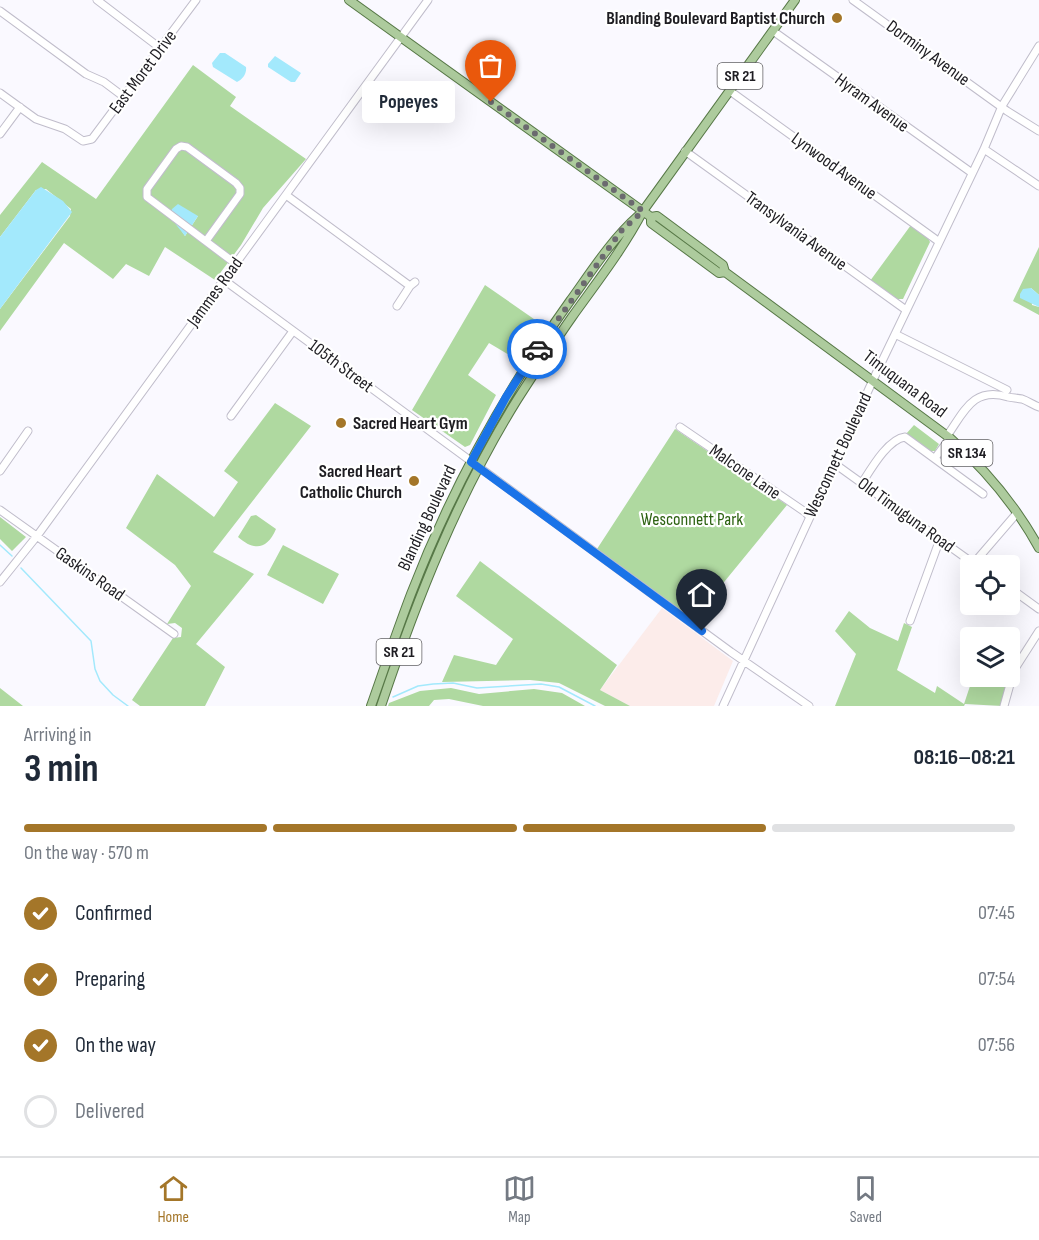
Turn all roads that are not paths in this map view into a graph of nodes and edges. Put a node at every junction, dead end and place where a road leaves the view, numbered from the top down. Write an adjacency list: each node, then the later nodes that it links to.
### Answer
1 (196, 0): 11 (street, East Moret Drive)
2 (350, 0): 9 (main road, Timuquana Road / SR 134)
3 (428, 0): 9 (street, Jammes Road)
4 (795, 0): 8 (main road, Blanding Boulevard / SR 21)
5 (853, 0): 15 (street, Dorminy Avenue)
6 (102, 1): 11 (street)
7 (0, 10): 14 (street)
8 (773, 31): 12 (main road, Blanding Boulevard / SR 21); 21 (street, Hyram Avenue)
9 (401, 37): 23 (street, Jammes Road); 24 (main road, Timuquana Road / SR 134)
10 (1039, 46): 15 (street, Wesconnett Boulevard)
11 (160, 48): 14 (street, East Moret Drive)
12 (730, 91): 20 (main road, Blanding Boulevard / SR 21); 26 (street, Lynwood Avenue)
13 (0, 93): 16 (street)
14 (124, 97): 16 (street, East Moret Drive)
15 (1002, 106): 17 (street, Dorminy Avenue); 19 (street, Wesconnett Boulevard)
16 (20, 108): 18 (street)
17 (1039, 131)
18 (0, 134)
19 (984, 149): 21 (street, Wesconnett Boulevard); 22 (street)
20 (685, 151): 24 (main road, Blanding Boulevard / SR 21); 30 (street, Transylvania Avenue)
21 (972, 172): 26 (street, Wesconnett Boulevard)
22 (1039, 186)
23 (286, 195): 27 (street, Jammes Road); 29 (street)
24 (643, 211): 33 (main road, Blanding Boulevard / SR 21); 35 (main road, Blanding Boulevard / SR 21); 36 (main road, Timuquana Road / SR 134)
25 (206, 241): 25 (street); 27 (street)
26 (938, 241): 30 (street, Wesconnett Boulevard)
27 (236, 264): 28 (street, Jammes Road)
28 (224, 280): 31 (street, 105th Street); 53 (street, Jammes Road)
29 (397, 306)
30 (906, 310): 32 (street, Wesconnett Boulevard)
31 (293, 331): 40 (street); 46 (street, 105th Street)
32 (895, 334): 36 (street, Wesconnett Boulevard); 37 (street)
33 (544, 338): 34 (main road, Blanding Boulevard / SR 21); 35 (main road)
34 (521, 374): 38 (main road); 46 (main road, Blanding Boulevard / SR 21)
35 (530, 379): 38 (main road, Blanding Boulevard / SR 21)
36 (873, 380): 43 (main road, Timuquana Road / SR 134); 45 (street, Wesconnett Boulevard)
37 (1007, 390)
38 (516, 402): 46 (main road, Blanding Boulevard / SR 21)
39 (1039, 407): 43 (street)
40 (231, 416)
41 (680, 427): 52 (street, Malcone Lane)
42 (28, 431): 47 (street)
43 (949, 437): 44 (street); 51 (main road, Timuquana Road / SR 134)
44 (935, 458): 48 (street); 49 (street)
45 (835, 464): 48 (street, Old Timuguna Road); 52 (street, Wesconnett Boulevard)
46 (475, 465): 63 (main road, Blanding Boulevard / SR 21); 65 (street, 105th Street)
47 (0, 471)
48 (862, 483): 54 (street, Old Timuguna Road)
49 (983, 494)
50 (3, 512): 53 (street, Gaskins Road)
51 (1017, 513): 55 (main road, Timuquana Road / SR 134); 57 (street)
52 (810, 517): 65 (street, Wesconnett Boulevard)
53 (37, 536): 58 (street, Jammes Road); 64 (street, Gaskins Road)
54 (940, 539): 56 (street, Old Timuguna Road); 61 (street)
55 (1039, 548)
56 (963, 555)
57 (983, 555)
58 (0, 582)
59 (1020, 596): 60 (street)
60 (1039, 609)
61 (910, 621)
62 (1039, 631): 70 (street)
63 (401, 633): 66 (main road, Blanding Boulevard / SR 21); 67 (main road, Blanding Boulevard / SR 21)
64 (174, 634)
65 (744, 661): 68 (street, Wesconnett Boulevard); 69 (street, 105th Street)
66 (371, 706)
67 (381, 706)
68 (723, 706)
69 (809, 706)
70 (1004, 706)

